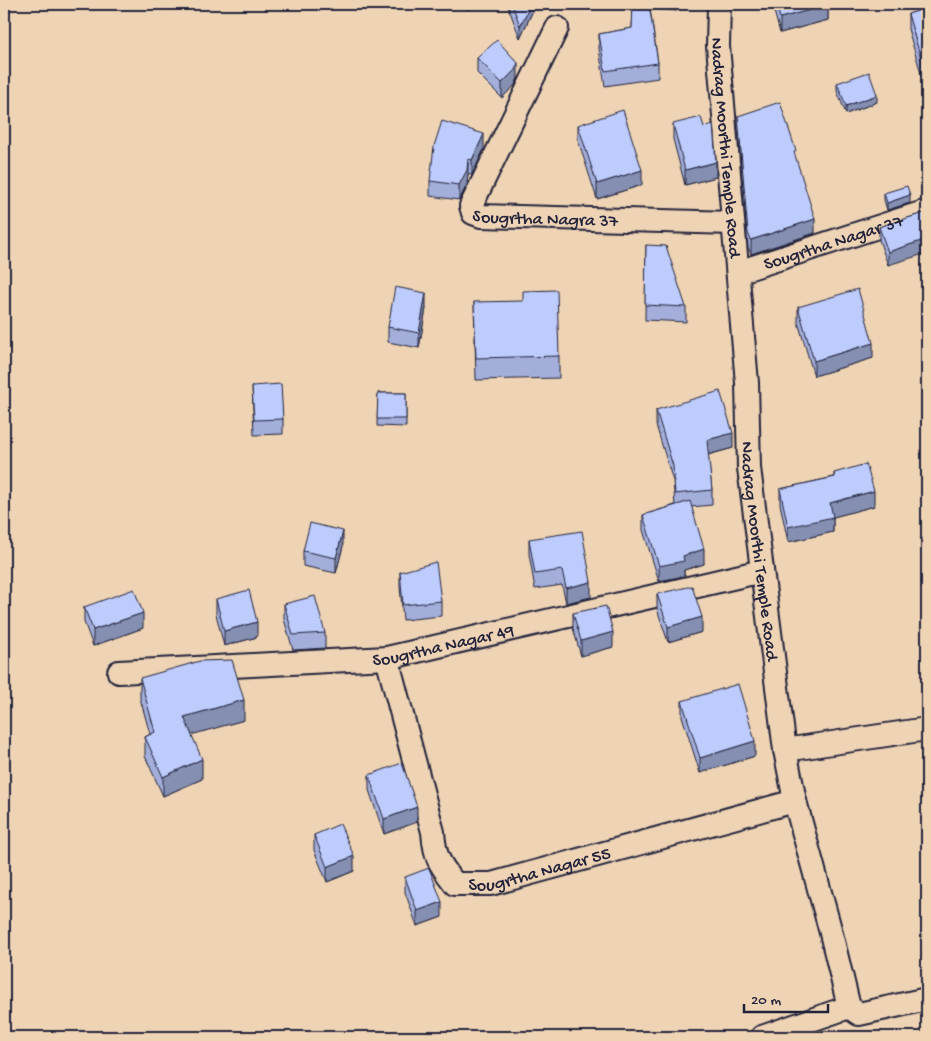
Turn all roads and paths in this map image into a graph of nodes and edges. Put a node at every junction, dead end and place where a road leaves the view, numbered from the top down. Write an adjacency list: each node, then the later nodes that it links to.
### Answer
1 (719, 4): 4 (street, Nadrag Moorthi Temple Road)
2 (557, 28): 4 (street, Sougrtha Nagra 37)
3 (927, 211): 5 (street, Sougrtha Nagar 37)
4 (733, 223): 5 (street, Nadrag Moorthi Temple Road)
5 (738, 272): 6 (street, Nadrag Moorthi Temple Road)
6 (762, 571): 7 (street, Sougrtha Nagar 49); 10 (street, Nadrag Moorthi Temple Road)
7 (387, 658): 8 (street, Sougrtha Nagar 49); 11 (street, Sougrtha Nagar 55)
8 (119, 672)
9 (927, 729): 10 (street)
10 (785, 750): 11 (street, Nadrag Moorthi Temple Road)
11 (795, 801): 13 (street, Nadrag Moorthi Temple Road)
12 (927, 999): 13 (street)
13 (849, 1007): 14 (street)
14 (762, 1037)

